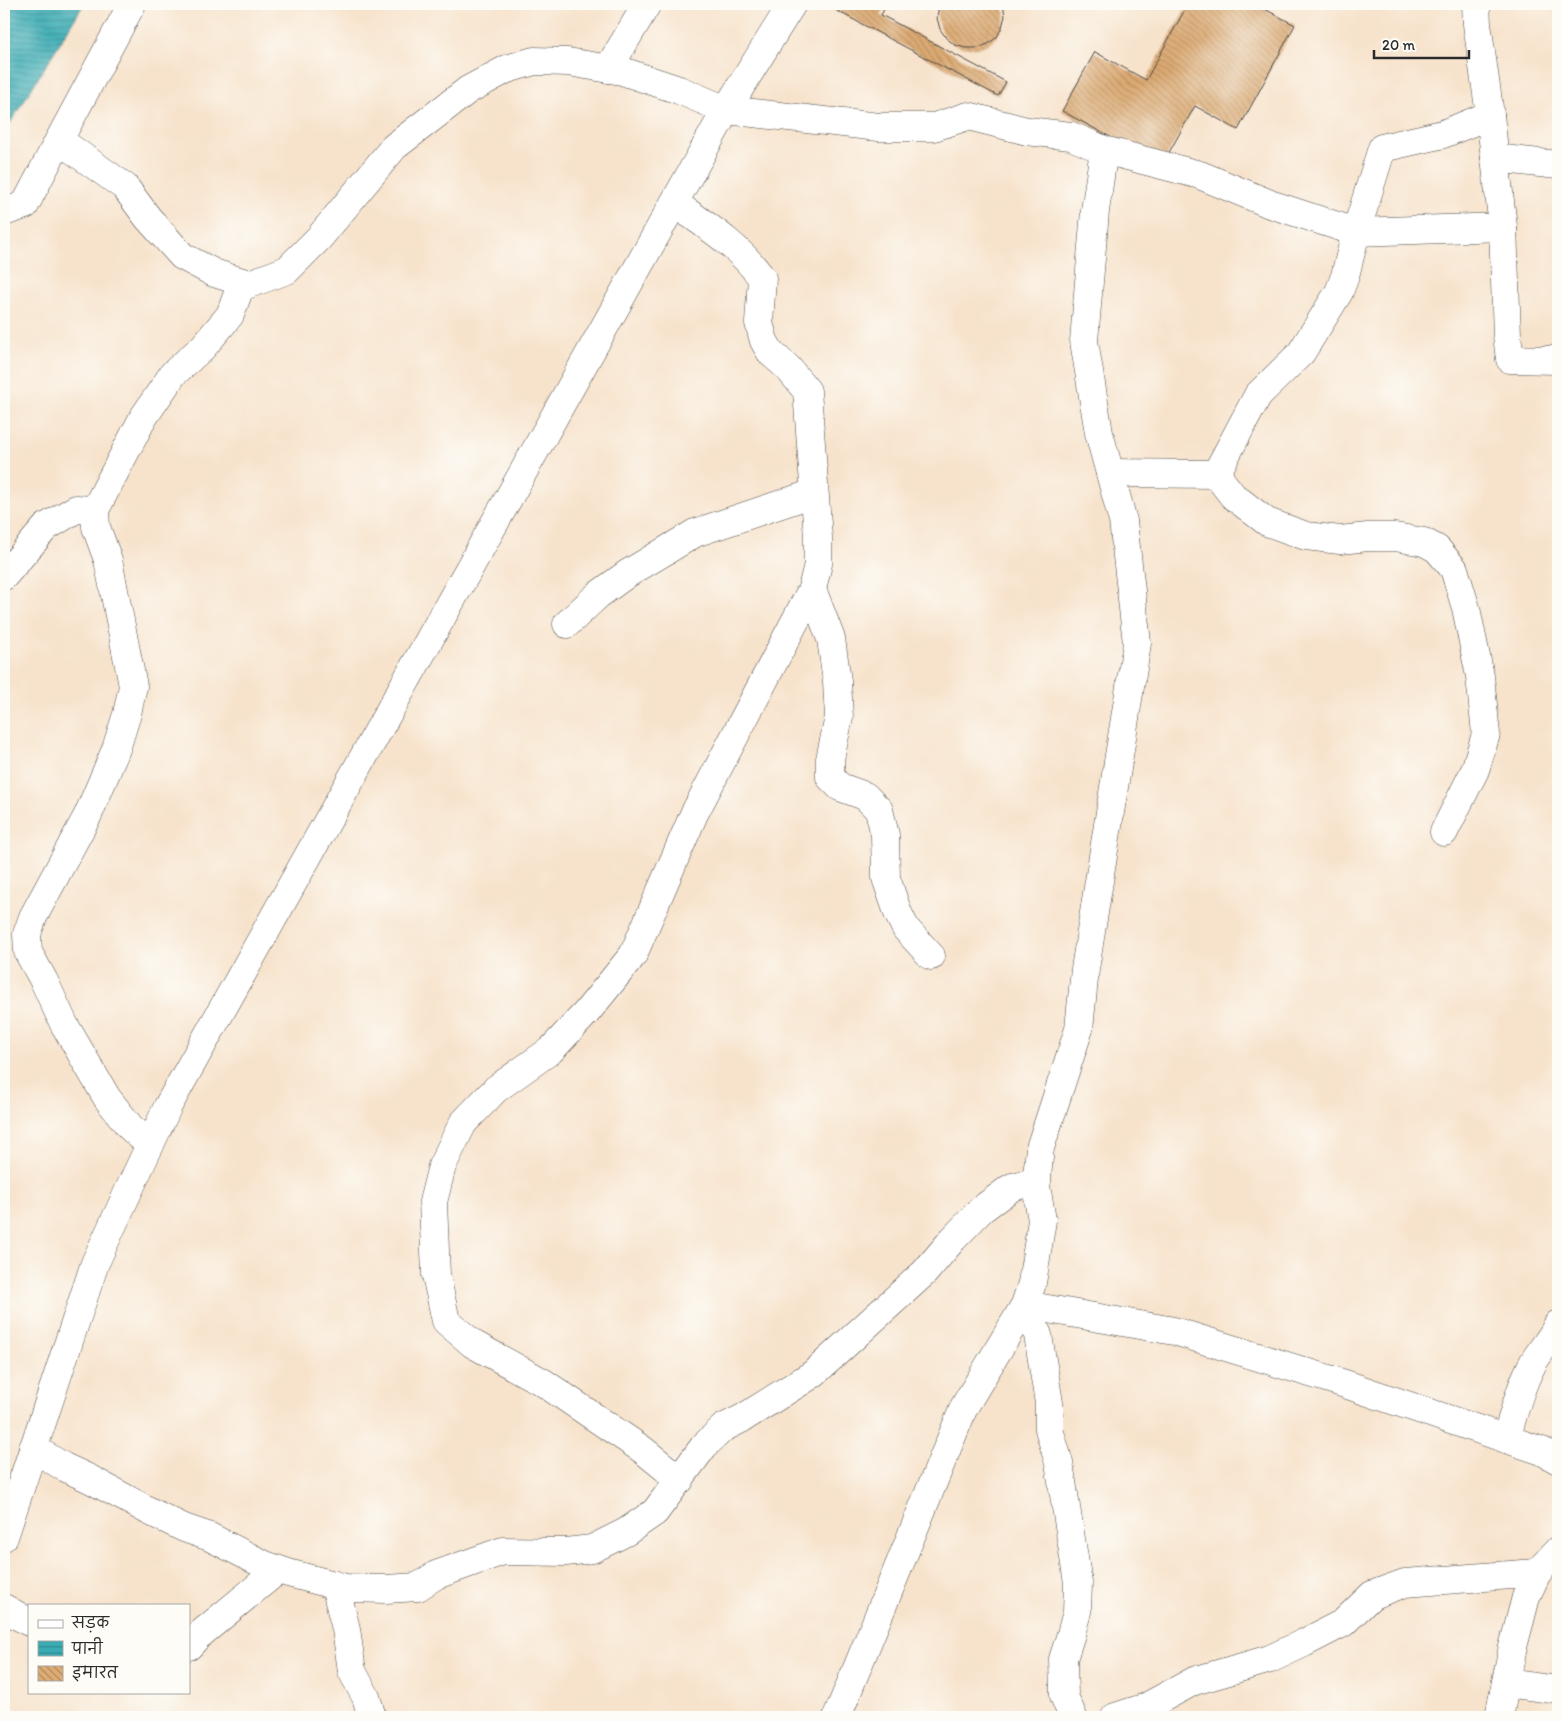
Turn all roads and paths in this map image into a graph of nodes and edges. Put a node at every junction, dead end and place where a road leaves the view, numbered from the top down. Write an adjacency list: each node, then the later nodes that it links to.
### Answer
1 (132, 4): 8 (street)
2 (647, 4): 5 (street)
3 (792, 4): 6 (street)
4 (1476, 4): 7 (street)
5 (608, 69): 6 (street); 16 (street)
6 (726, 110): 9 (street); 12 (street)
7 (1490, 115): 10 (street); 15 (street)
8 (59, 140): 13 (street); 16 (street)
9 (1104, 150): 15 (street); 18 (street)
10 (1495, 158): 11 (street); 14 (street)
11 (1558, 165)
12 (674, 203): 20 (street); 27 (street)
13 (4, 212)
14 (1503, 227): 15 (street); 17 (street)
15 (1356, 232): 19 (street)
16 (242, 282): 21 (street)
17 (1558, 360)
18 (1110, 473): 19 (street); 28 (street)
19 (1216, 474): 25 (street)
20 (814, 493): 23 (street); 24 (street)
21 (95, 510): 22 (street); 27 (street)
22 (4, 576)
23 (812, 589): 26 (street); 34 (street)
24 (567, 624)
25 (1444, 832)
26 (931, 956)
27 (150, 1145): 32 (street)
28 (1037, 1181): 29 (street); 34 (street)
29 (1024, 1304): 31 (street); 46 (street); 47 (street)
30 (1558, 1324): 31 (street)
31 (1506, 1439): 33 (street)
32 (33, 1448): 35 (street); 37 (street)
33 (1558, 1460)
34 (680, 1480): 39 (street)
35 (4, 1537)
36 (1558, 1550): 38 (street)
37 (278, 1570): 39 (street); 42 (street)
38 (1537, 1573): 43 (street); 48 (street)
39 (334, 1585): 45 (street)
40 (4, 1608): 41 (street)
41 (28, 1621)
42 (190, 1645)
43 (1506, 1683): 44 (street); 49 (street)
44 (1558, 1690)
45 (372, 1717)
46 (837, 1717)
47 (1073, 1717)
48 (1115, 1717)
49 (1499, 1717)

